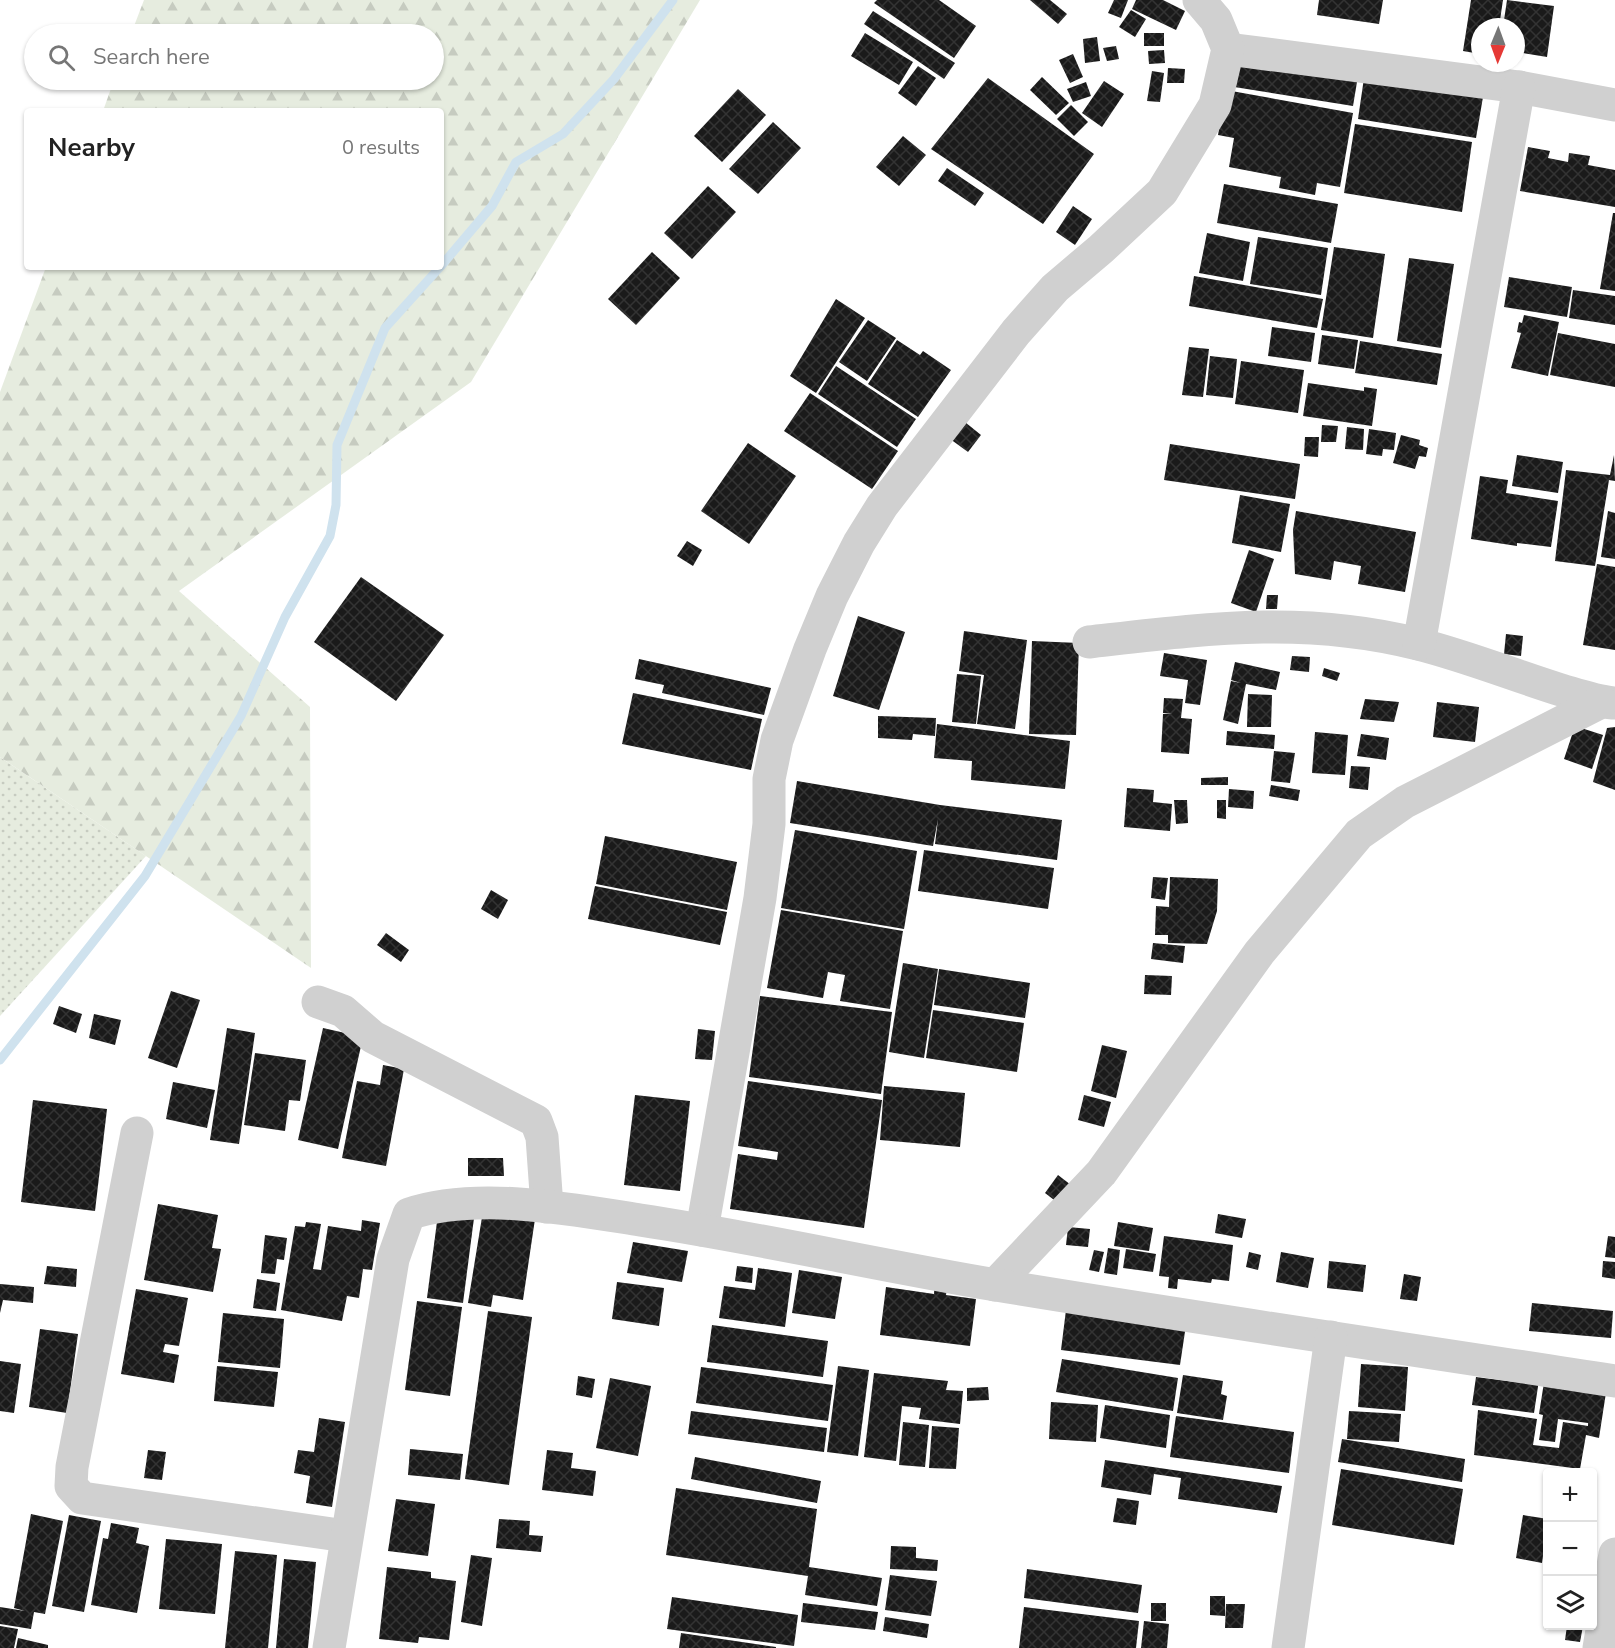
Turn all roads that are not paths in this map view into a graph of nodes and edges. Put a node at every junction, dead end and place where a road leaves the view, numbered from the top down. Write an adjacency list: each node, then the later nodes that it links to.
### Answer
1 (1199, 0): 2 (street)
2 (1228, 49): 3 (street); 11 (street)
3 (1519, 87): 4 (street); 6 (street)
4 (1615, 105)
5 (1089, 642): 6 (street)
6 (1419, 644): 7 (street)
7 (1608, 702): 12 (street)
8 (318, 1002): 10 (street)
9 (137, 1133): 15 (street)
10 (547, 1207): 11 (street); 15 (street)
11 (702, 1230): 12 (street)
12 (995, 1284): 13 (street)
13 (1331, 1337): 14 (street); 18 (street)
14 (1615, 1381)
15 (346, 1536): 17 (street)
16 (1615, 1554): 19 (street)
17 (329, 1648)
18 (1288, 1648)
19 (1599, 1648)

